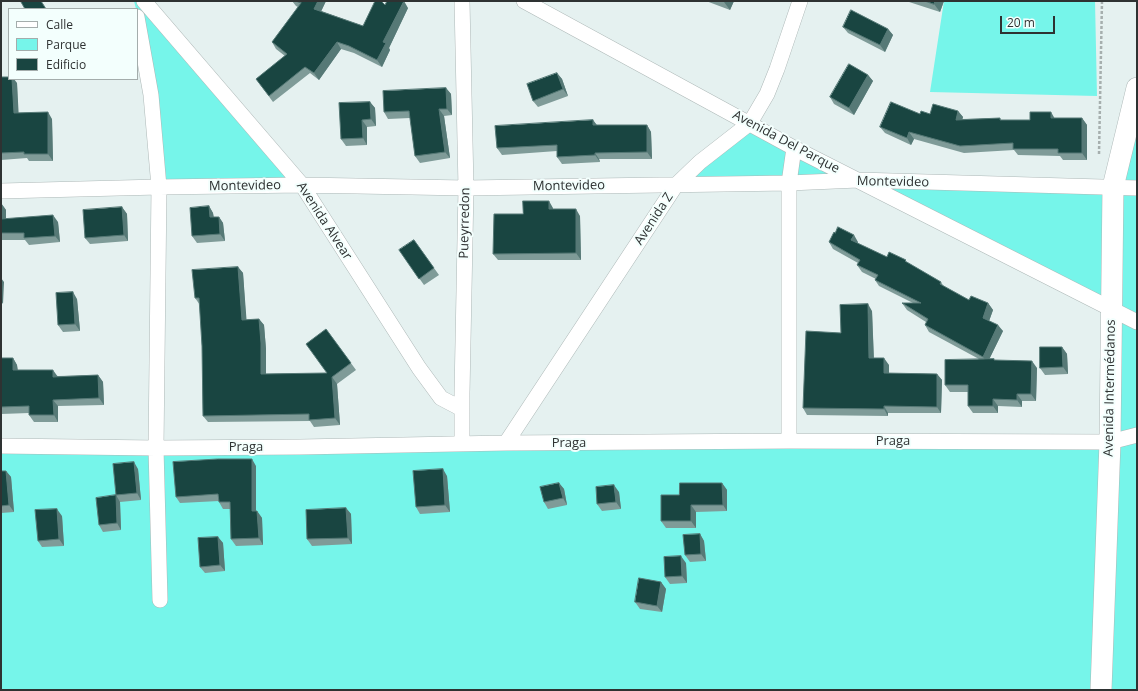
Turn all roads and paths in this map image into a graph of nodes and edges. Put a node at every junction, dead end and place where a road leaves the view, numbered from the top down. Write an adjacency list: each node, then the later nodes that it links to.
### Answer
1 (144, 1): 12 (street, Avenida Alvear)
2 (462, 1): 15 (street, Pueyrredon)
3 (524, 1): 7 (street, Avenida Del Parque)
4 (800, 1): 7 (street, Avenida Z)
5 (138, 23): 13 (street)
6 (1137, 88): 14 (main road, Avenida Intermédanos)
7 (750, 123): 8 (street, Avenida Del Parque); 11 (street, Avenida Z)
8 (794, 148): 9 (street, Avenida Del Parque); 10 (street)
9 (858, 180): 10 (street, Montevideo); 14 (street, Montevideo); 18 (street, Avenida Del Parque)
10 (789, 183): 11 (street, Montevideo); 22 (street)
11 (676, 185): 15 (street, Montevideo); 25 (street, Avenida Z)
12 (302, 186): 13 (street, Montevideo); 15 (street, Montevideo); 20 (street, Avenida Alvear)
13 (159, 187): 17 (street, Montevideo); 27 (street)
14 (1113, 187): 16 (street, Montevideo); 18 (main road, Avenida Intermédanos)
15 (466, 188): 20 (street, Pueyrredon)
16 (1137, 188)
17 (1, 191)
18 (1112, 310): 19 (street, Avenida Del Parque); 23 (main road, Avenida Intermédanos)
19 (1137, 322)
20 (462, 409): 24 (street, Pueyrredon)
21 (1137, 435): 23 (street, Praga)
22 (789, 441): 23 (street, Praga); 25 (street, Praga)
23 (1110, 442): 29 (main road, Avenida Intermédanos)
24 (462, 444): 25 (street, Praga); 27 (street, Praga)
25 (506, 444)
26 (1, 446): 27 (street, Praga)
27 (156, 448): 28 (street)
28 (160, 600)
29 (1101, 690)

